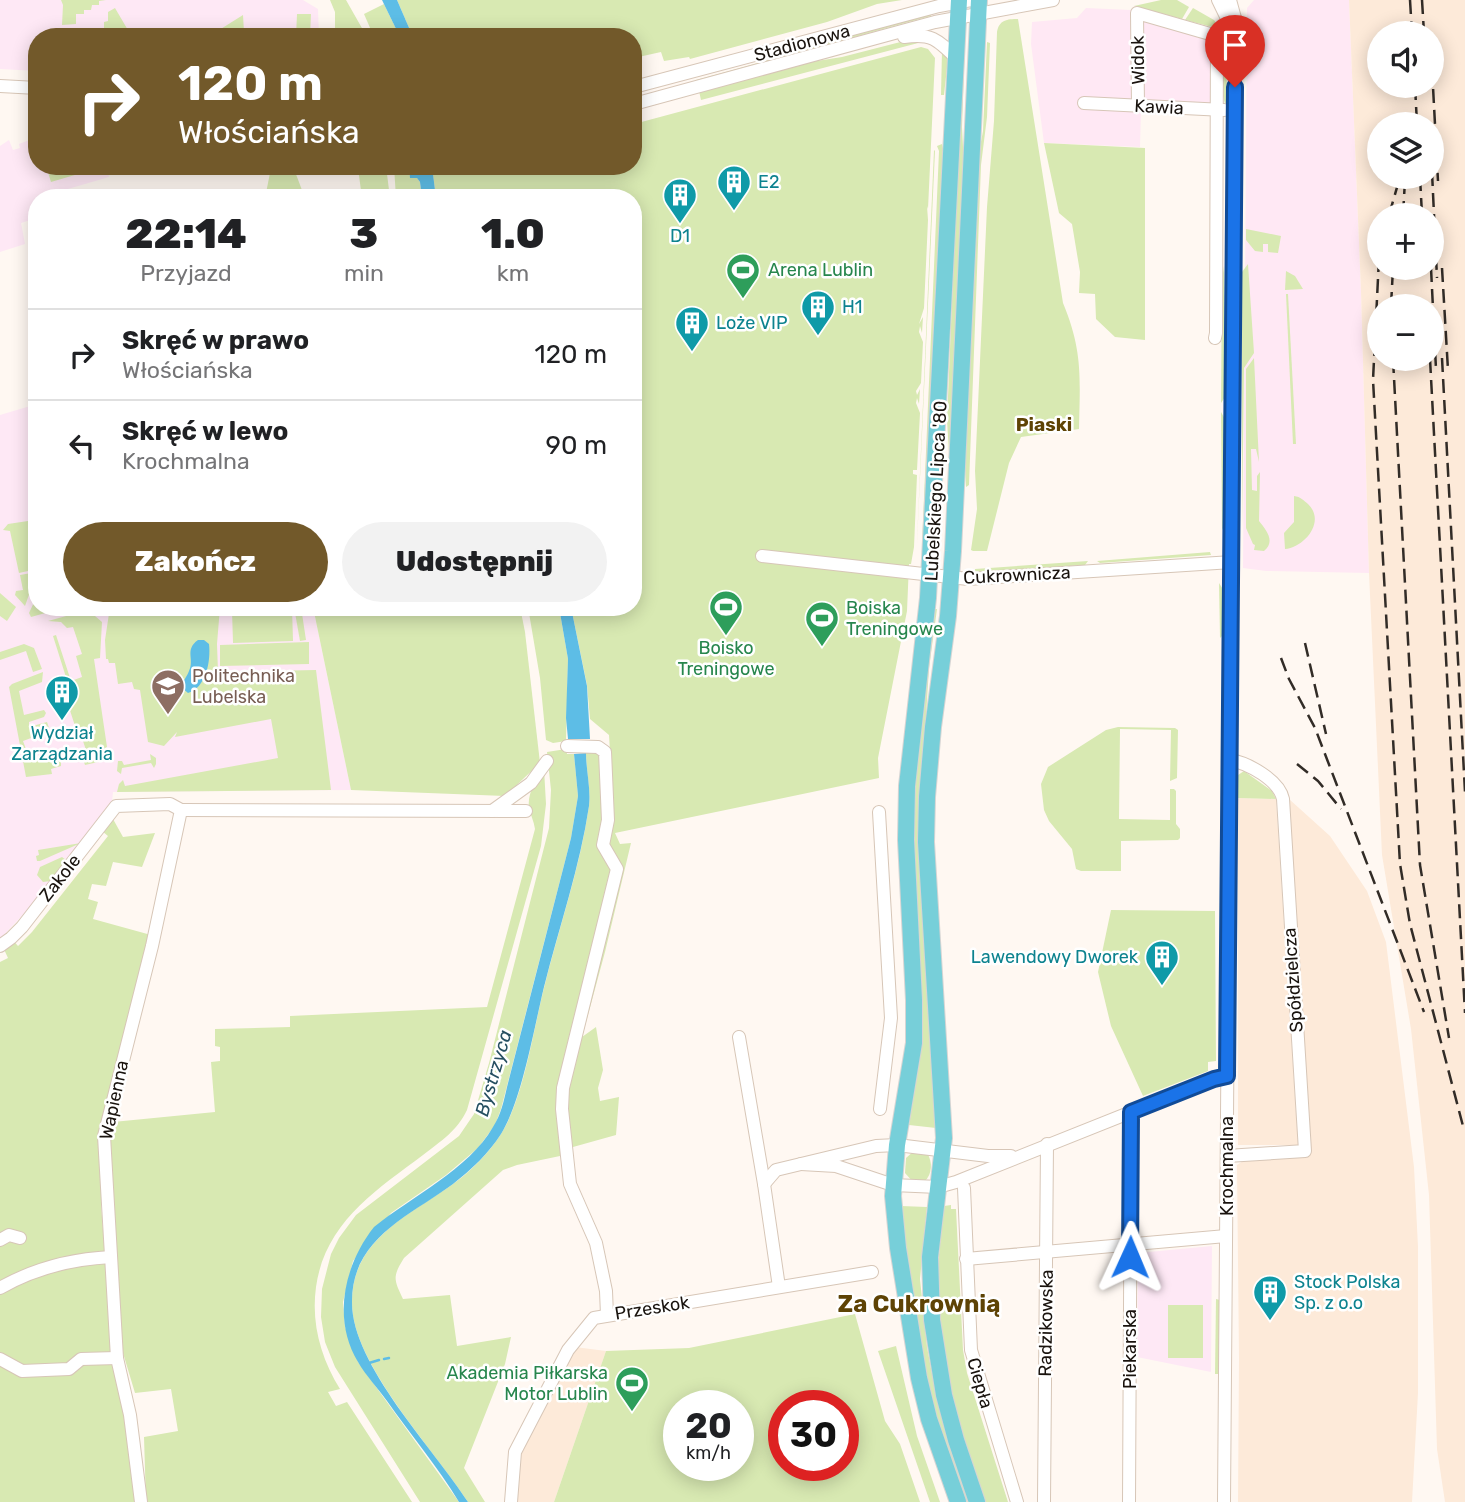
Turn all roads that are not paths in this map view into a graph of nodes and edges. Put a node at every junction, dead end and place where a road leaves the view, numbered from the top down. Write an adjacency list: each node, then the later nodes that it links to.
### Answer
1 (1053, 0): 4 (street, Stadionowa)
2 (1217, 0): 5 (street, Krochmalna)
3 (1230, 0): 5 (street, Krochmalna)
4 (967, 5): 6 (street, Stadionowa); 7 (main road, Lubelskiego Lipca '80); 8 (street, Stadionowa); 20 (main road, Lubelskiego Lipca '80)
5 (1233, 32): 15 (street, Krochmalna)
6 (865, 42): 7 (street, Stadionowa); 11 (street, Stadionowa)
7 (956, 58): 19 (main road, Lubelskiego Lipca '80)
8 (642, 85)
9 (0, 86): 10 (street)
10 (28, 88)
11 (642, 102)
12 (1084, 103): 13 (street, Kawia)
13 (1138, 107): 14 (street, Kawia); 14 (street, Widok)
14 (1217, 110): 15 (street, Kawia); 16 (street)
15 (1235, 111): 18 (street, Krochmalna)
16 (1214, 338)
17 (761, 556): 19 (street, Cukrownicza)
18 (1232, 562): 20 (street, Cukrownicza); 22 (street, Krochmalna)
19 (929, 576): 20 (street, Cukrownicza); 34 (main road, Lubelskiego Lipca '80)
20 (951, 578): 35 (main road, Lubelskiego Lipca '80)
21 (567, 746): 53 (street)
22 (1230, 760): 30 (street, Krochmalna); 37 (street, Spółdzielcza)
23 (547, 761): 25 (street)
24 (181, 810): 25 (street); 28 (street, Zakole); 48 (street, Wapienna)
25 (492, 811): 26 (street)
26 (526, 811)
27 (880, 812): 31 (street)
28 (0, 946)
29 (739, 1037): 39 (street)
30 (1227, 1076): 32 (street); 37 (street, Krochmalna)
31 (880, 1109)
32 (1131, 1112): 33 (street); 46 (street, Piekarska)
33 (1047, 1144): 36 (street); 47 (street, Radzikowska)
34 (897, 1145): 35 (street); 38 (street); 40 (main road, Lubelskiego Lipca '80)
35 (943, 1150): 36 (street); 41 (main road, Lubelskiego Lipca '80)
36 (1021, 1154): 41 (street)
37 (1227, 1156): 43 (street, Krochmalna)
38 (801, 1164): 39 (street); 40 (street)
39 (765, 1184): 51 (street)
40 (893, 1185): 41 (street); 58 (main road)
41 (938, 1187): 59 (main road)
42 (964, 1188): 49 (street, Ciepła)
43 (1226, 1236): 46 (street); 63 (street, Krochmalna)
44 (20, 1238): 45 (street)
45 (0, 1240)
46 (1130, 1245): 47 (street); 62 (street, Piekarska)
47 (1047, 1252): 49 (street); 61 (street, Radzikowska)
48 (111, 1257): 52 (street); 54 (street, Wapienna)
49 (966, 1259): 60 (street, Ciepła)
50 (872, 1272): 51 (street, Przeskok)
51 (779, 1287): 53 (street, Przeskok)
52 (0, 1288)
53 (607, 1315): 57 (street, Przeskok)
54 (117, 1358): 55 (street); 56 (street, Wapienna)
55 (0, 1359)
56 (141, 1502)
57 (511, 1502)
58 (958, 1502)
59 (977, 1502)
60 (1017, 1502)
61 (1044, 1502)
62 (1129, 1502)
63 (1224, 1502)

